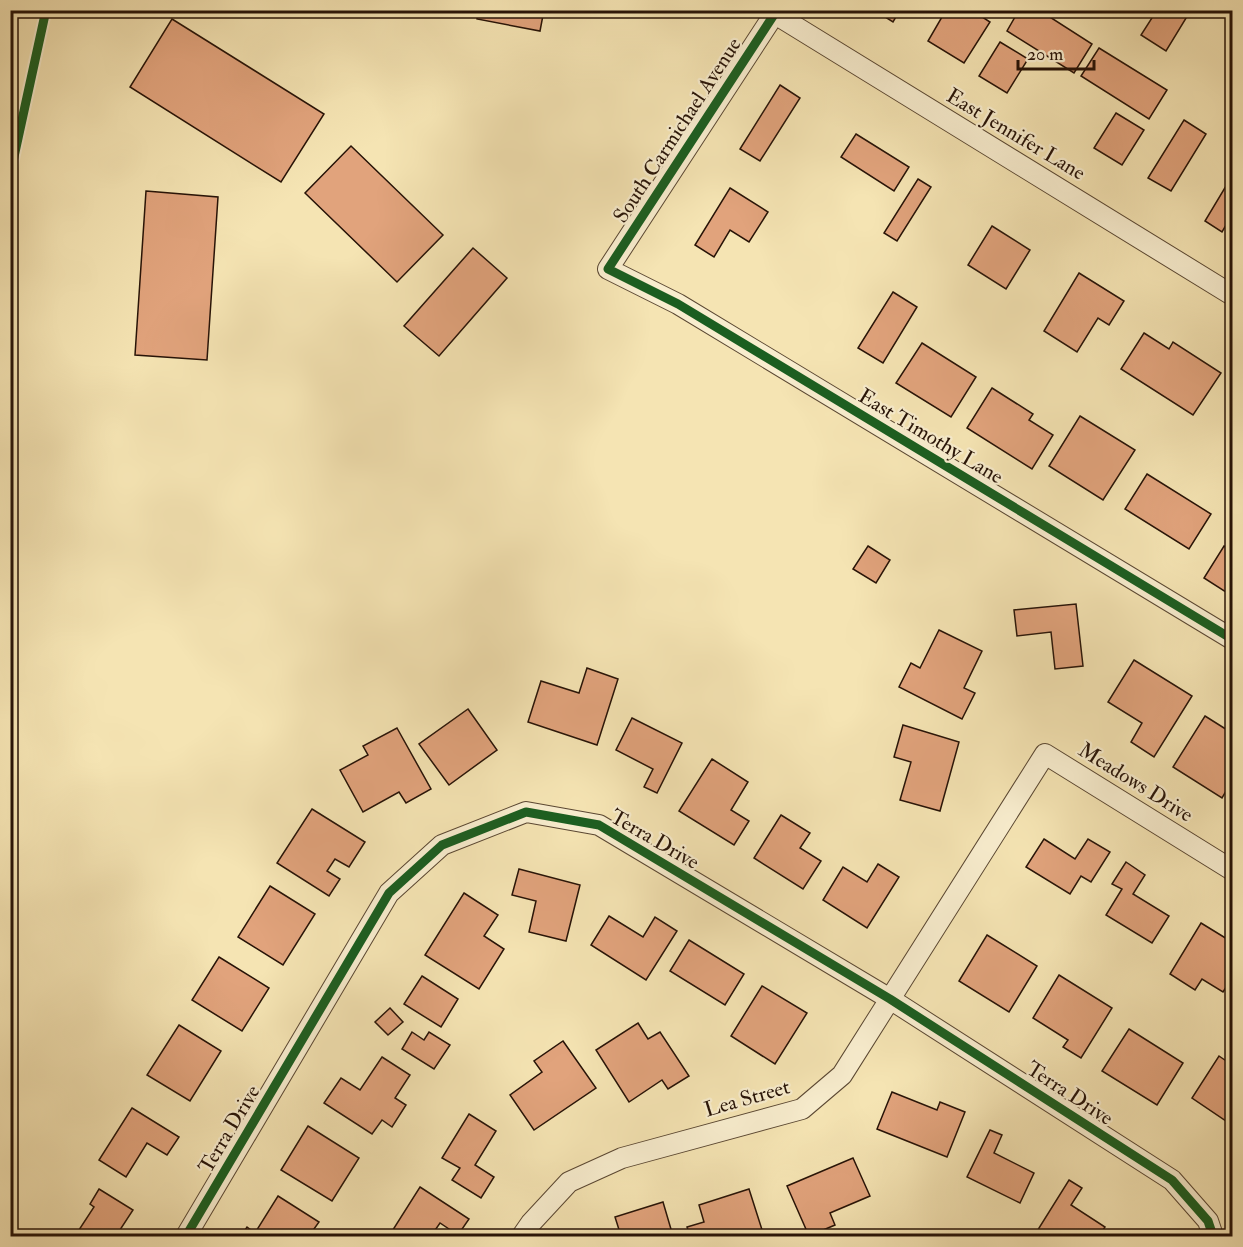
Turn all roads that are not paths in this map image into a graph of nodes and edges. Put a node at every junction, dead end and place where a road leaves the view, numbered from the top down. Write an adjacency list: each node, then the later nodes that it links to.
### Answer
1 (776, 12): 2 (street, South Carmichael Avenue); 3 (street, East Jennifer Lane)
2 (608, 269): 4 (street, East Timothy Lane)
3 (1233, 295)
4 (1233, 639)
5 (1046, 754): 6 (street, Meadows Drive); 7 (street, Lea Street)
6 (1233, 870)
7 (890, 999): 8 (street, Terra Drive); 9 (street, Lea Street); 10 (street, Terra Drive)
8 (186, 1236)
9 (522, 1236)
10 (1213, 1236)

